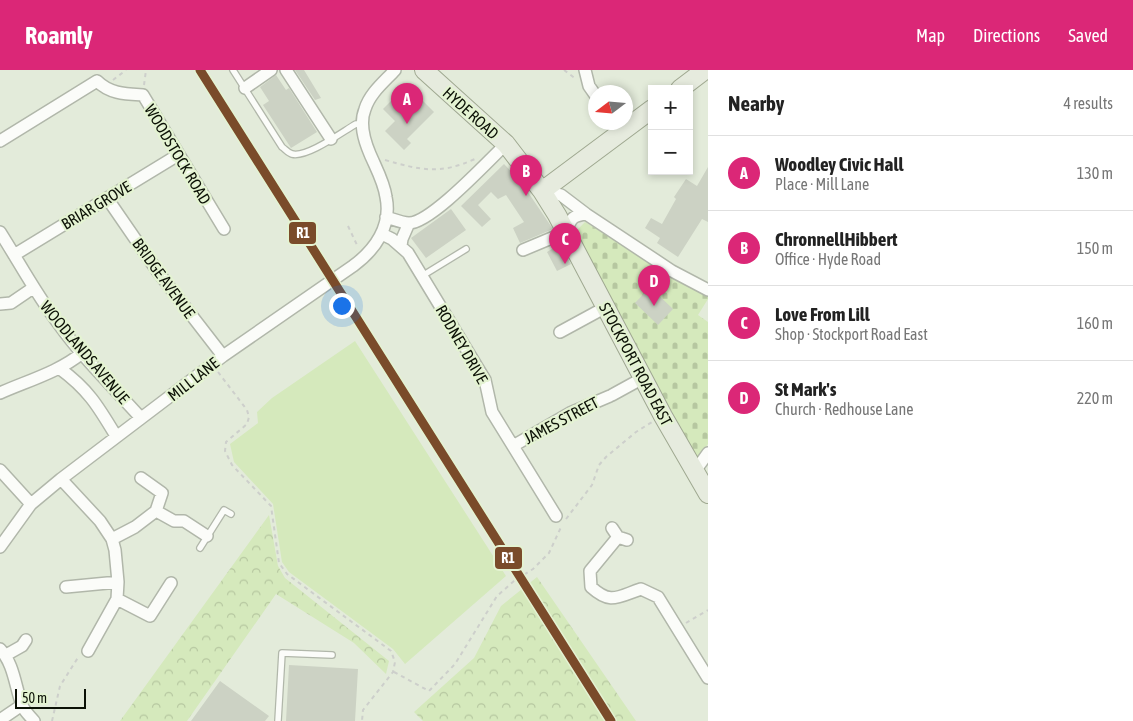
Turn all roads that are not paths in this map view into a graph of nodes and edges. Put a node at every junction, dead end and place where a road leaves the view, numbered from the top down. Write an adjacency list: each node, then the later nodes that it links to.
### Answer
1 (233, 70): 11 (lane)
2 (271, 70): 11 (street)
3 (286, 70): 16 (street)
4 (395, 70): 14 (street, MILL LANE)
5 (424, 70): 18 (main road, HYDE ROAD)
6 (585, 70): 9 (street)
7 (705, 70): 10 (main road)
8 (99, 79): 17 (street); 19 (street, WOODSTOCK ROAD)
9 (589, 85)
10 (685, 85)
11 (245, 88): 16 (lane)
12 (648, 112): 13 (main road)
13 (633, 120)
14 (362, 125): 16 (lane); 23 (street, MILL LANE)
15 (616, 130): 20 (main road)
16 (331, 139)
17 (0, 141)
18 (506, 144): 20 (main road, HYDE ROAD); 24 (street)
19 (178, 155): 21 (street, BRIAR GROVE); 25 (street, WOODSTOCK ROAD)
20 (542, 191): 22 (street); 27 (main road, HYDE ROAD)
21 (107, 198): 32 (street, BRIAR GROVE); 40 (street, BRIDGE AVENUE)
22 (586, 214): 27 (street); 35 (street)
23 (386, 217): 24 (street); 28 (street, MILL LANE)
24 (409, 223): 29 (street)
25 (224, 229)
26 (0, 232): 32 (street, WOODLANDS AVENUE)
27 (566, 232): 31 (street); 37 (main road, STOCKPORT ROAD EAST)
28 (382, 234): 29 (street, RODNEY DRIVE); 40 (street, MILL LANE)
29 (401, 246): 33 (street, RODNEY DRIVE)
30 (466, 249): 33 (lane)
31 (523, 250)
32 (14, 255): 34 (street, WOODLANDS AVENUE)
33 (422, 276): 46 (street, RODNEY DRIVE)
34 (34, 288): 36 (street); 39 (street, WOODLANDS AVENUE)
35 (708, 290)
36 (0, 304)
37 (606, 308): 38 (street); 42 (main road, STOCKPORT ROAD EAST)
38 (560, 332)
39 (82, 353): 41 (street); 44 (street, WOODLANDS AVENUE)
40 (223, 356): 44 (street, MILL LANE)
41 (59, 368): 43 (street); 45 (street)
42 (644, 378): 46 (street, JAMES STREET); 49 (main road, STOCKPORT ROAD EAST)
43 (0, 394)
44 (141, 418): 45 (street, MILL LANE)
45 (116, 436): 51 (street, MILL LANE)
46 (513, 446): 56 (street, RODNEY DRIVE)
47 (708, 453): 49 (street)
48 (0, 470): 53 (street)
49 (695, 470): 52 (main road, STOCKPORT ROAD EAST)
50 (141, 478): 54 (street)
51 (61, 479): 53 (street, MILL LANE); 59 (street)
52 (708, 494)
53 (31, 504): 60 (street, MILL LANE)
54 (156, 511): 58 (street); 59 (street)
55 (231, 514): 58 (lane)
56 (556, 516)
57 (619, 535): 70 (street)
58 (207, 536): 61 (lane)
59 (112, 539): 62 (street)
60 (0, 547)
61 (200, 548)
62 (118, 582): 64 (street); 65 (street)
63 (171, 583): 65 (street)
64 (66, 587)
65 (117, 599): 67 (street)
66 (26, 640): 68 (street)
67 (88, 651)
68 (3, 652): 71 (street)
69 (332, 655): 74 (lane)
70 (708, 678)
71 (22, 705): 72 (street); 73 (street)
72 (0, 720)
73 (34, 721)
74 (278, 721)

